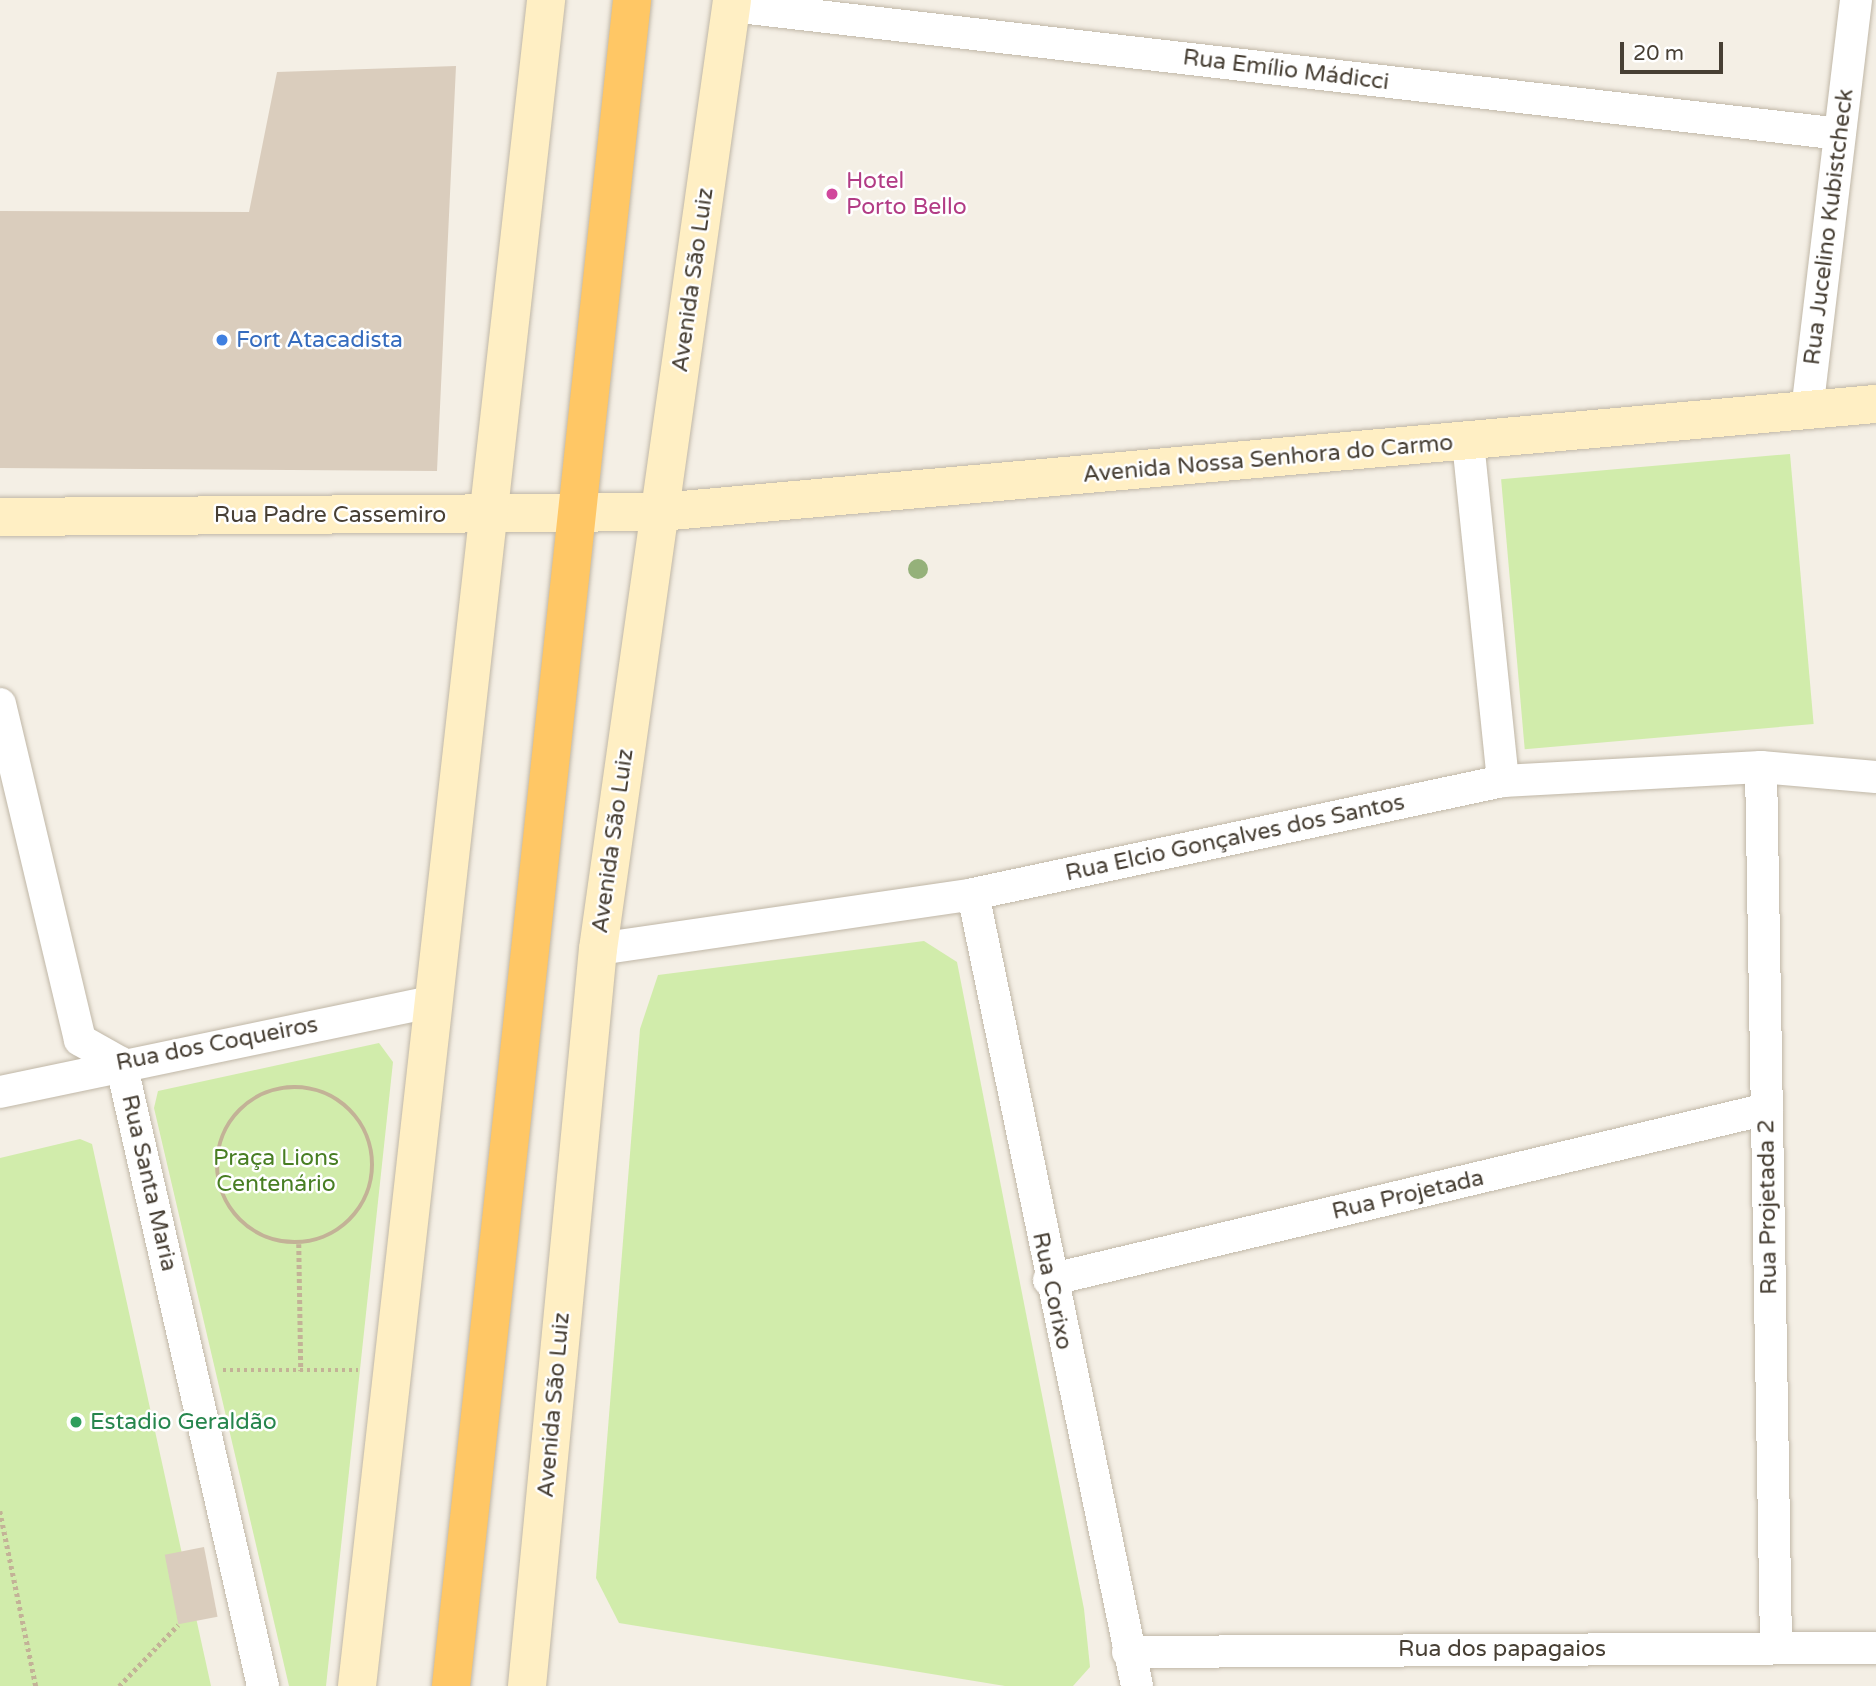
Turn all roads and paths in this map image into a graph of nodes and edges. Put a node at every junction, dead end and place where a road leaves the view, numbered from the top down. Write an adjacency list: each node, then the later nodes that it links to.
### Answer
1 (632, 0): 9 (highway)
2 (1856, 0): 5 (street, Rua Jucelino Kubistcheck)
3 (732, 3): 5 (street, Rua Emílio Mádicci); 10 (street, Avenida São Luiz)
4 (555, 6): 11 (street)
5 (1840, 134): 7 (street, Rua Jucelino Kubistcheck)
6 (1876, 404): 7 (street, Avenida Nossa Senhora do Carmo)
7 (1807, 411): 8 (street, Avenida Nossa Senhora do Carmo)
8 (1468, 442): 10 (street, Avenida Nossa Senhora do Carmo); 16 (street)
9 (576, 512): 10 (street, Rua Padre Cassemiro); 11 (street, Rua Padre Cassemiro); 37 (highway)
10 (660, 512): 18 (street, Avenida São Luiz)
11 (487, 514): 12 (street, Rua Padre Cassemiro); 19 (street)
12 (0, 517)
13 (0, 704): 20 (street, Rua Santa Maria)
14 (1762, 767): 15 (street, Rua Elcio Gonçalves dos Santos); 16 (street, Rua Elcio Gonçalves dos Santos); 22 (street, Rua Projetada 2)
15 (1876, 776)
16 (1503, 781): 17 (street, Rua Elcio Gonçalves dos Santos)
17 (973, 894): 18 (street, Rua Elcio Gonçalves dos Santos); 24 (street, Rua Corixo)
18 (598, 949): 38 (street, Avenida São Luiz)
19 (434, 1001): 20 (street, Rua dos Coqueiros); 36 (street)
20 (121, 1063): 21 (street, Rua dos Coqueiros); 35 (street, Rua Santa Maria)
21 (0, 1092)
22 (1767, 1109): 24 (street, Rua Projetada); 30 (street, Rua Projetada 2)
23 (299, 1244): 23 (path); 27 (path)
24 (1049, 1280): 32 (street, Rua Corixo)
25 (215, 1370): 27 (path)
26 (359, 1370): 27 (path)
27 (301, 1371)
28 (0, 1511): 33 (path)
29 (178, 1625): 34 (path)
30 (1776, 1647): 31 (street, Rua dos papagaios); 32 (street, Rua dos papagaios)
31 (1876, 1648)
32 (1128, 1652): 39 (street, Rua Corixo)
33 (36, 1686)
34 (119, 1686)
35 (263, 1686)
36 (357, 1686)
37 (452, 1686)
38 (527, 1686)
39 (1137, 1686)

